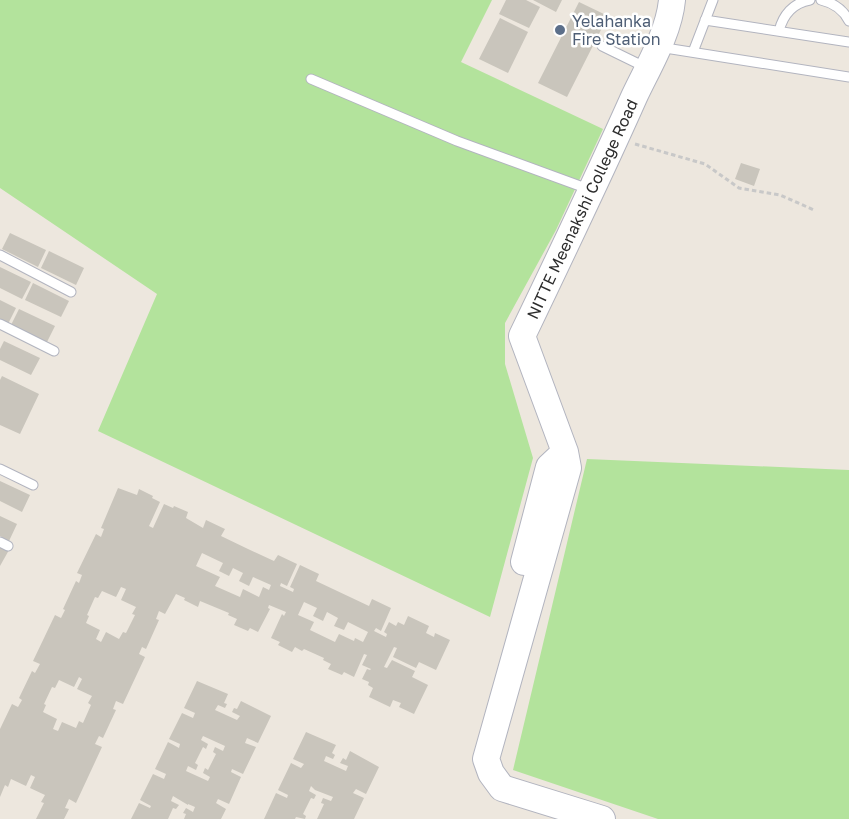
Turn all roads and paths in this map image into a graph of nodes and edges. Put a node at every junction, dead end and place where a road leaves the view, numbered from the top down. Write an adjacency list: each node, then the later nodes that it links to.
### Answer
1 (672, 0): 11 (street, NITTE Meenakshi College Road)
2 (713, 0): 5 (lane)
3 (810, 0): 7 (lane)
4 (821, 0): 6 (lane)
5 (705, 20): 7 (lane); 10 (lane)
6 (849, 21)
7 (778, 31): 8 (lane)
8 (849, 42)
9 (602, 46): 11 (lane)
10 (693, 52): 11 (lane); 12 (lane)
11 (652, 57): 14 (street, NITTE Meenakshi College Road)
12 (849, 77)
13 (311, 80): 15 (lane)
14 (616, 138): 15 (street, NITTE Meenakshi College Road); 16 (path)
15 (593, 191): 21 (street, NITTE Meenakshi College Road)
16 (814, 210)
17 (0, 255): 18 (lane)
18 (71, 292)
19 (0, 324): 20 (lane)
20 (54, 351)
21 (565, 452): 24 (street); 25 (street, NITTE Meenakshi College Road)
22 (0, 469): 23 (lane)
23 (33, 485)
24 (554, 819)
25 (602, 819)

